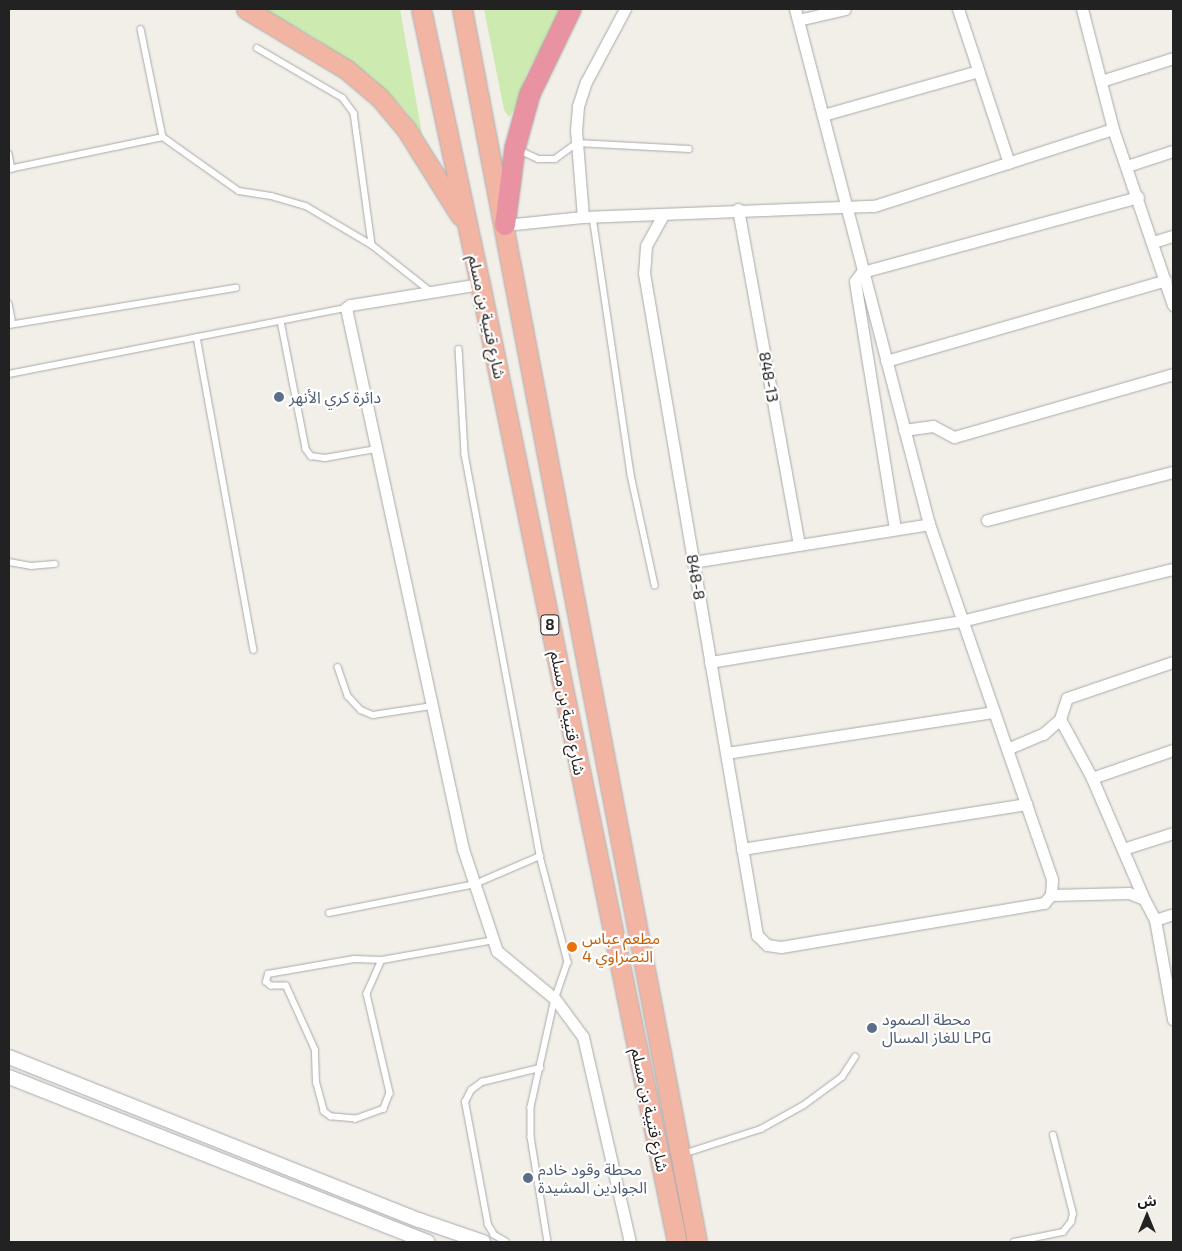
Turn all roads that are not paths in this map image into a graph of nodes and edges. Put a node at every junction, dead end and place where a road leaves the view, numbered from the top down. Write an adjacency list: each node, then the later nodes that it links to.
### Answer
1 (246, 9): 32 (highway)
2 (421, 9): 32 (highway, شارع قتيبة بن مسلم / 8)
3 (462, 9): 31 (highway, شارع قتيبة بن مسلم / 8)
4 (571, 9): 19 (highway)
5 (625, 9): 18 (street)
6 (845, 9): 9 (street)
7 (958, 9): 13 (street)
8 (1082, 9): 14 (street)
9 (796, 14): 15 (street)
10 (141, 29): 17 (lane)
11 (257, 48): 35 (lane)
12 (1173, 58): 14 (street)
13 (978, 71): 15 (street); 23 (street)
14 (1101, 81): 16 (street)
15 (823, 115): 27 (street)
16 (1113, 129): 23 (street); 24 (street)
17 (163, 137): 25 (lane); 35 (lane)
18 (577, 142): 19 (lane); 20 (lane); 30 (street)
19 (515, 148): 31 (highway)
20 (689, 149)
21 (1173, 151): 24 (street)
22 (9, 154): 25 (lane)
23 (1009, 163): 27 (street)
24 (1127, 166): 26 (street)
25 (10, 169)
26 (1138, 197): 34 (street); 36 (street)
27 (848, 208): 28 (street); 36 (street)
28 (738, 209): 29 (street); 57 (street, 848-13)
29 (663, 215): 30 (street); 59 (street, 848-8)
30 (588, 217): 31 (street); 62 (lane)
31 (505, 225): 96 (highway, شارع قتيبة بن مسلم / 8)
32 (470, 233): 38 (highway, شارع قتيبة بن مسلم / 8)
33 (1173, 236): 34 (street)
34 (1153, 242): 37 (street)
35 (372, 245): 40 (lane)
36 (862, 272): 48 (street); 56 (street)
37 (1166, 280): 42 (street); 48 (street)
38 (480, 284): 40 (street); 102 (highway, شارع قتيبة بن مسلم / 8)
39 (236, 288): 45 (lane)
40 (431, 292): 43 (street)
41 (9, 304): 45 (lane)
42 (1173, 305)
43 (346, 308): 44 (lane); 52 (street)
44 (281, 321): 46 (lane); 52 (lane)
45 (11, 324)
46 (197, 337): 49 (lane); 64 (lane)
47 (459, 350): 79 (lane)
48 (886, 361): 51 (street)
49 (9, 374)
50 (1173, 374): 51 (street)
51 (904, 430): 55 (street)
52 (377, 448): 68 (street)
53 (1173, 472): 54 (street)
54 (987, 520)
55 (929, 524): 56 (street); 63 (street)
56 (895, 529): 57 (street)
57 (799, 545): 59 (street)
58 (9, 562): 60 (lane)
59 (693, 562): 65 (street, 848-8)
60 (56, 564)
61 (1173, 569): 63 (street)
62 (655, 586)
63 (961, 621): 65 (street); 69 (street)
64 (254, 650)
65 (710, 662): 73 (street, 848-8)
66 (1173, 662): 70 (street)
67 (338, 666): 68 (lane)
68 (433, 706): 80 (street)
69 (994, 712): 71 (street); 73 (street)
70 (1060, 720): 71 (street); 74 (street)
71 (1007, 749): 75 (street)
72 (1173, 750): 74 (street)
73 (726, 753): 77 (street, 848-8)
74 (1092, 778): 78 (street)
75 (1026, 804): 77 (street); 81 (street)
76 (1173, 832): 78 (street)
77 (742, 849): 81 (street, 848-8)
78 (1123, 849): 82 (street)
79 (540, 856): 80 (lane); 89 (lane)
80 (475, 884): 83 (lane); 86 (street)
81 (1051, 895): 82 (street)
82 (1144, 899): 85 (street)
83 (329, 913)
84 (1173, 914): 85 (street)
85 (1155, 920): 88 (street)
86 (494, 940): 87 (lane); 89 (street)
87 (382, 960): 87 (lane)
88 (1171, 995): 90 (street)
89 (555, 999): 93 (lane); 101 (street)
90 (1173, 1019)
91 (854, 1056): 96 (lane)
92 (9, 1057): 98 (street)
93 (540, 1068): 99 (lane); 100 (lane)
94 (9, 1077): 97 (street)
95 (1053, 1135): 104 (lane)
96 (679, 1156): 103 (highway, شارع قتيبة بن مسلم / 8)
97 (428, 1242)
98 (483, 1242)
99 (506, 1242)
100 (548, 1242)
101 (630, 1242)
102 (678, 1242)
103 (696, 1242)
104 (1014, 1242)

